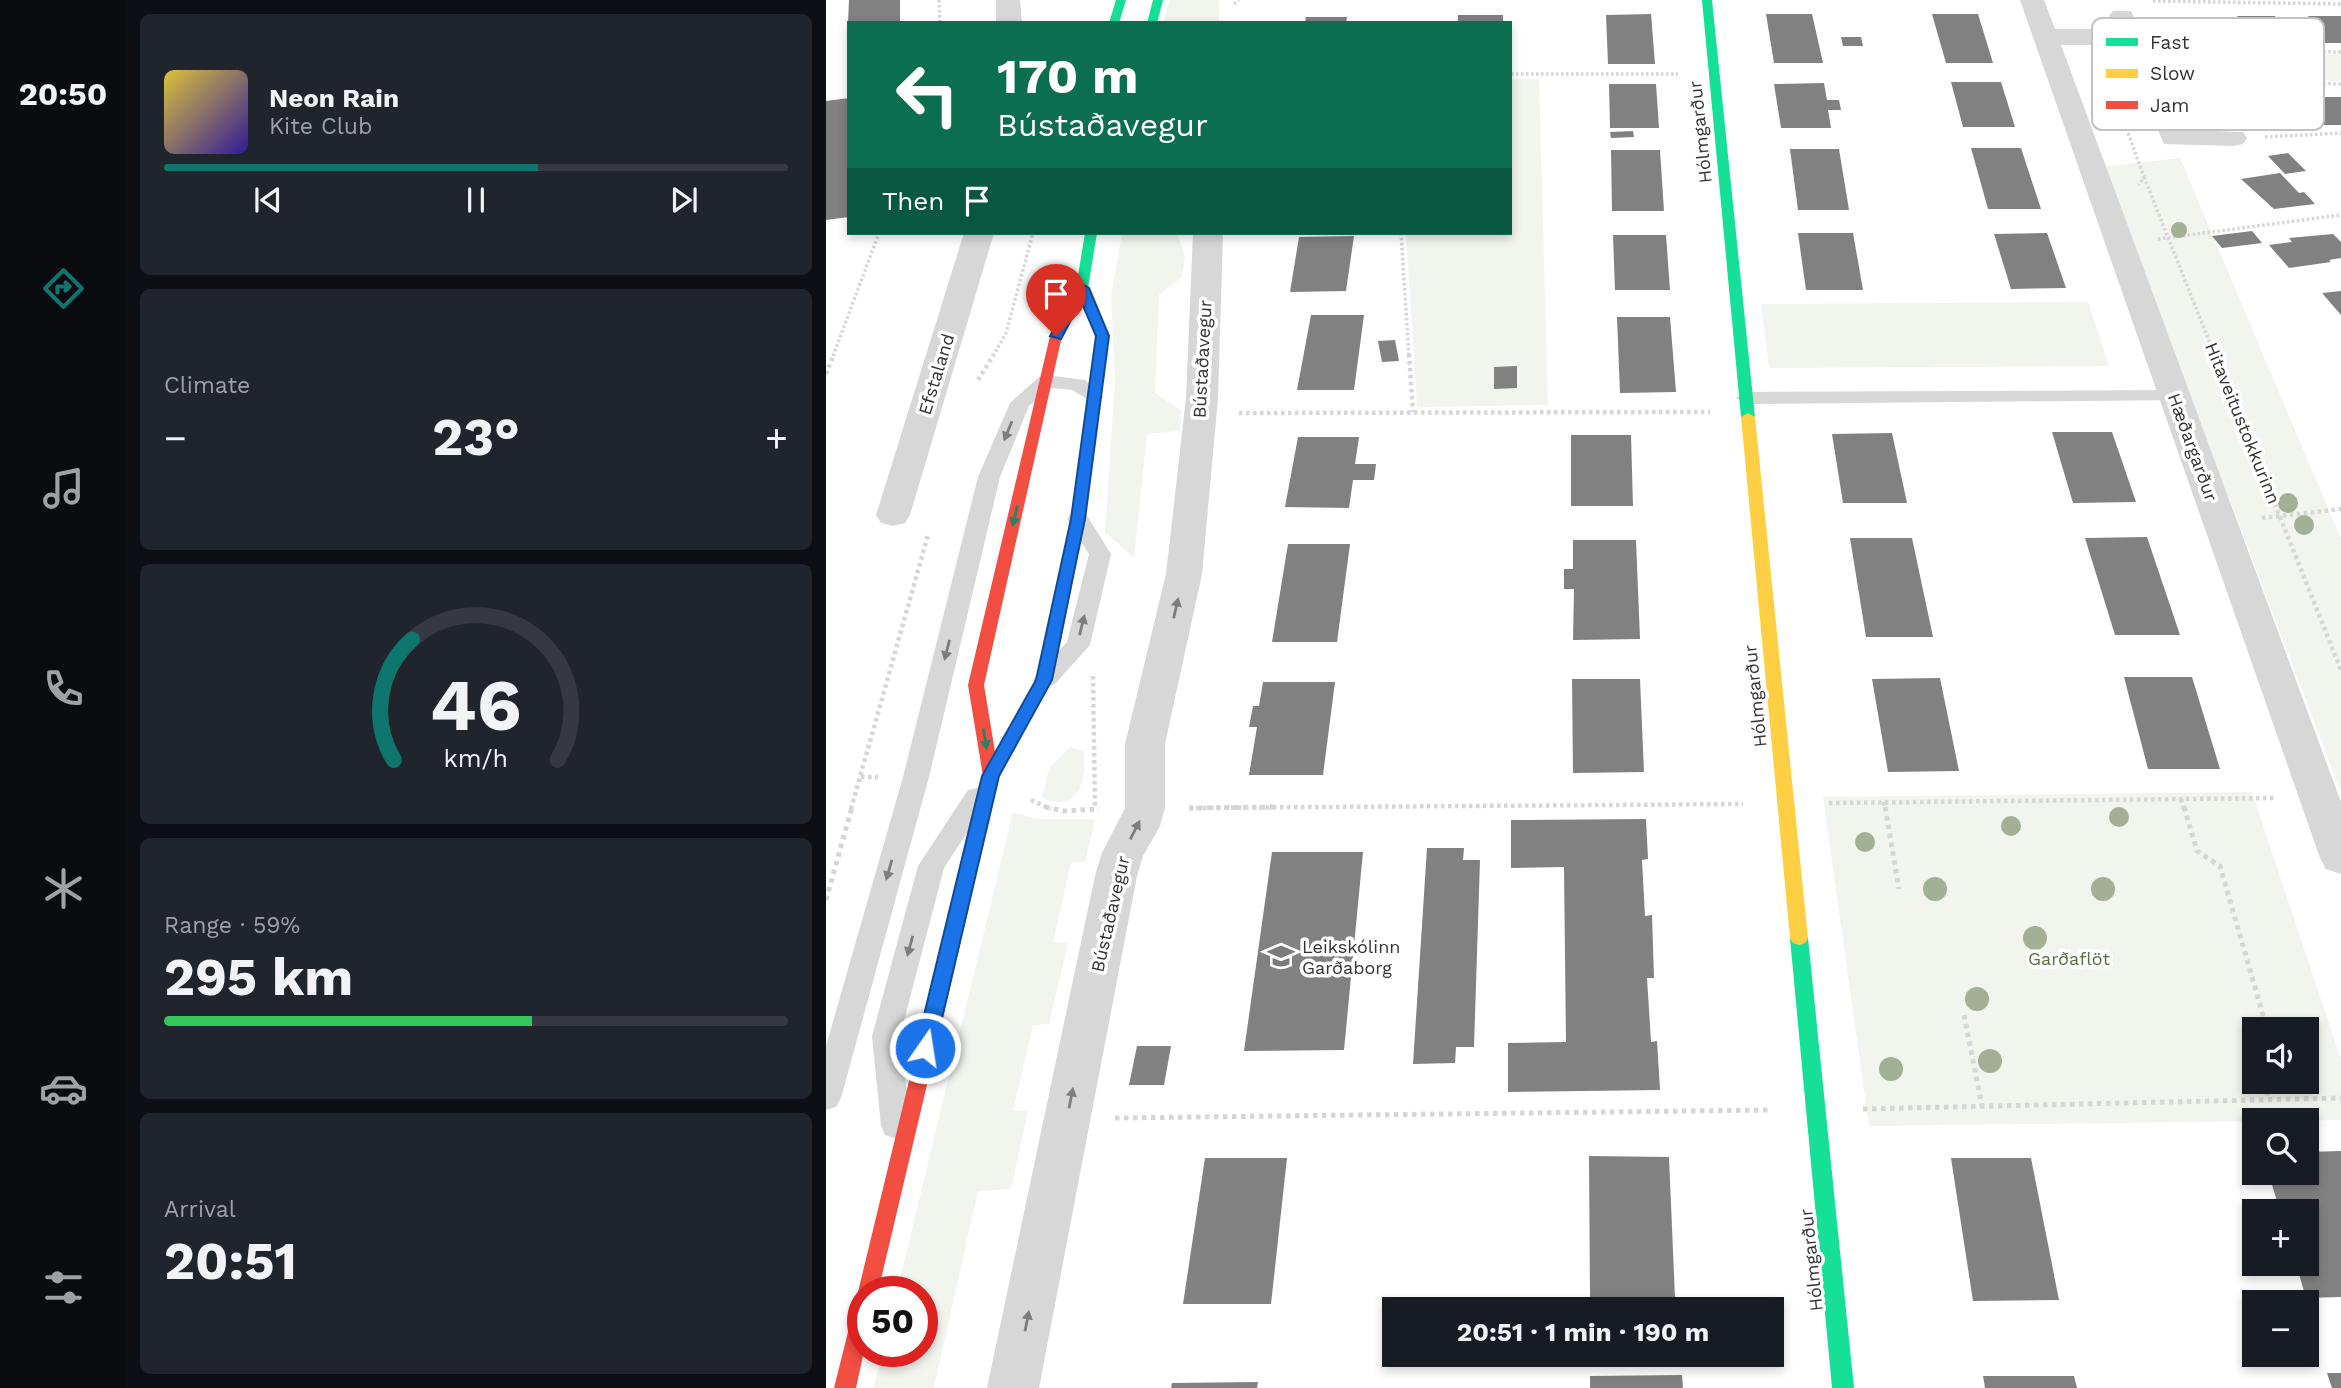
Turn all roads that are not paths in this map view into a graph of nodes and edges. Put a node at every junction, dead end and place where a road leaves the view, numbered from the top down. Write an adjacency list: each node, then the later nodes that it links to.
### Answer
1 (1008, 0): 6 (street)
2 (1121, 0): 7 (main road)
3 (1158, 0): 8 (main road)
4 (1707, 0): 20 (main road, Hólmgarður)
5 (2032, 0): 10 (street, Hæðargarður)
6 (1009, 21)
7 (1115, 21)
8 (1153, 21)
9 (2092, 31): 10 (street)
10 (2045, 37): 18 (street, Hæðargarður)
11 (2171, 130): 12 (street)
12 (2232, 138)
13 (978, 235): 21 (street, Efstaland)
14 (1091, 235): 16 (main road)
15 (1208, 235): 31 (street, Bústaðavegur, one-way to 15)
16 (1082, 288): 17 (main road); 19 (main road)
17 (1045, 381): 19 (lane); 24 (main road, one-way to 24); 26 (lane, one-way to 26)
18 (2175, 396): 20 (lane); 25 (street, Hæðargarður)
19 (1094, 397): 22 (main road)
20 (1746, 405): 32 (main road, Hólmgarður)
21 (892, 516)
22 (1078, 519): 23 (lane, one-way to 22)
23 (1044, 680): 24 (main road)
24 (990, 776): 27 (main road); 27 (lane, one-way to 27)
25 (2341, 858)
26 (826, 1098)
27 (899, 1156): 28 (main road)
28 (872, 1276)
29 (826, 1339): 30 (lane)
30 (848, 1373)
31 (1013, 1388)
32 (1843, 1388)

